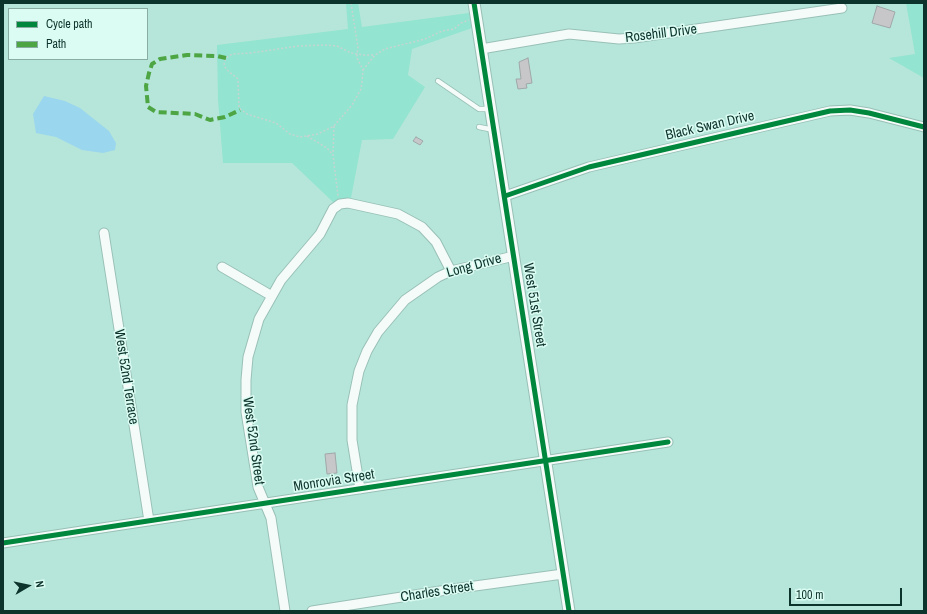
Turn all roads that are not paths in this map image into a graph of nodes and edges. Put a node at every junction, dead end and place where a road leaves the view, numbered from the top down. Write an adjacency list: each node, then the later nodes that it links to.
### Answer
1 (474, 3): 3 (street, West 51st Street)
2 (842, 8): 3 (street, Rosehill Drive)
3 (481, 49): 5 (street, West 51st Street)
4 (438, 81): 5 (lane)
5 (490, 109): 8 (street, West 51st Street)
6 (479, 127): 8 (lane)
7 (924, 127): 9 (street, Black Swan Drive)
8 (494, 130): 9 (street, West 51st Street)
9 (505, 196): 11 (street, West 51st Street)
10 (104, 233): 19 (street, West 52nd Terrace)
11 (514, 256): 13 (street, Long Drive); 16 (street, West 51st Street)
12 (222, 267): 14 (street)
13 (451, 271): 14 (street, West 52nd Street); 17 (street, Long Drive)
14 (272, 296): 18 (street, West 52nd Street)
15 (668, 442): 16 (street, Monrovia Street)
16 (546, 460): 17 (street, Monrovia Street); 21 (street, West 51st Street)
17 (360, 489): 18 (street, Monrovia Street)
18 (265, 504): 19 (street, Monrovia Street); 22 (street, West 52nd Street)
19 (149, 521): 20 (street, Monrovia Street)
20 (3, 543)
21 (563, 574): 23 (street, Charles Street); 24 (street, West 51st Street)
22 (285, 611)
23 (312, 611)
24 (569, 611)

